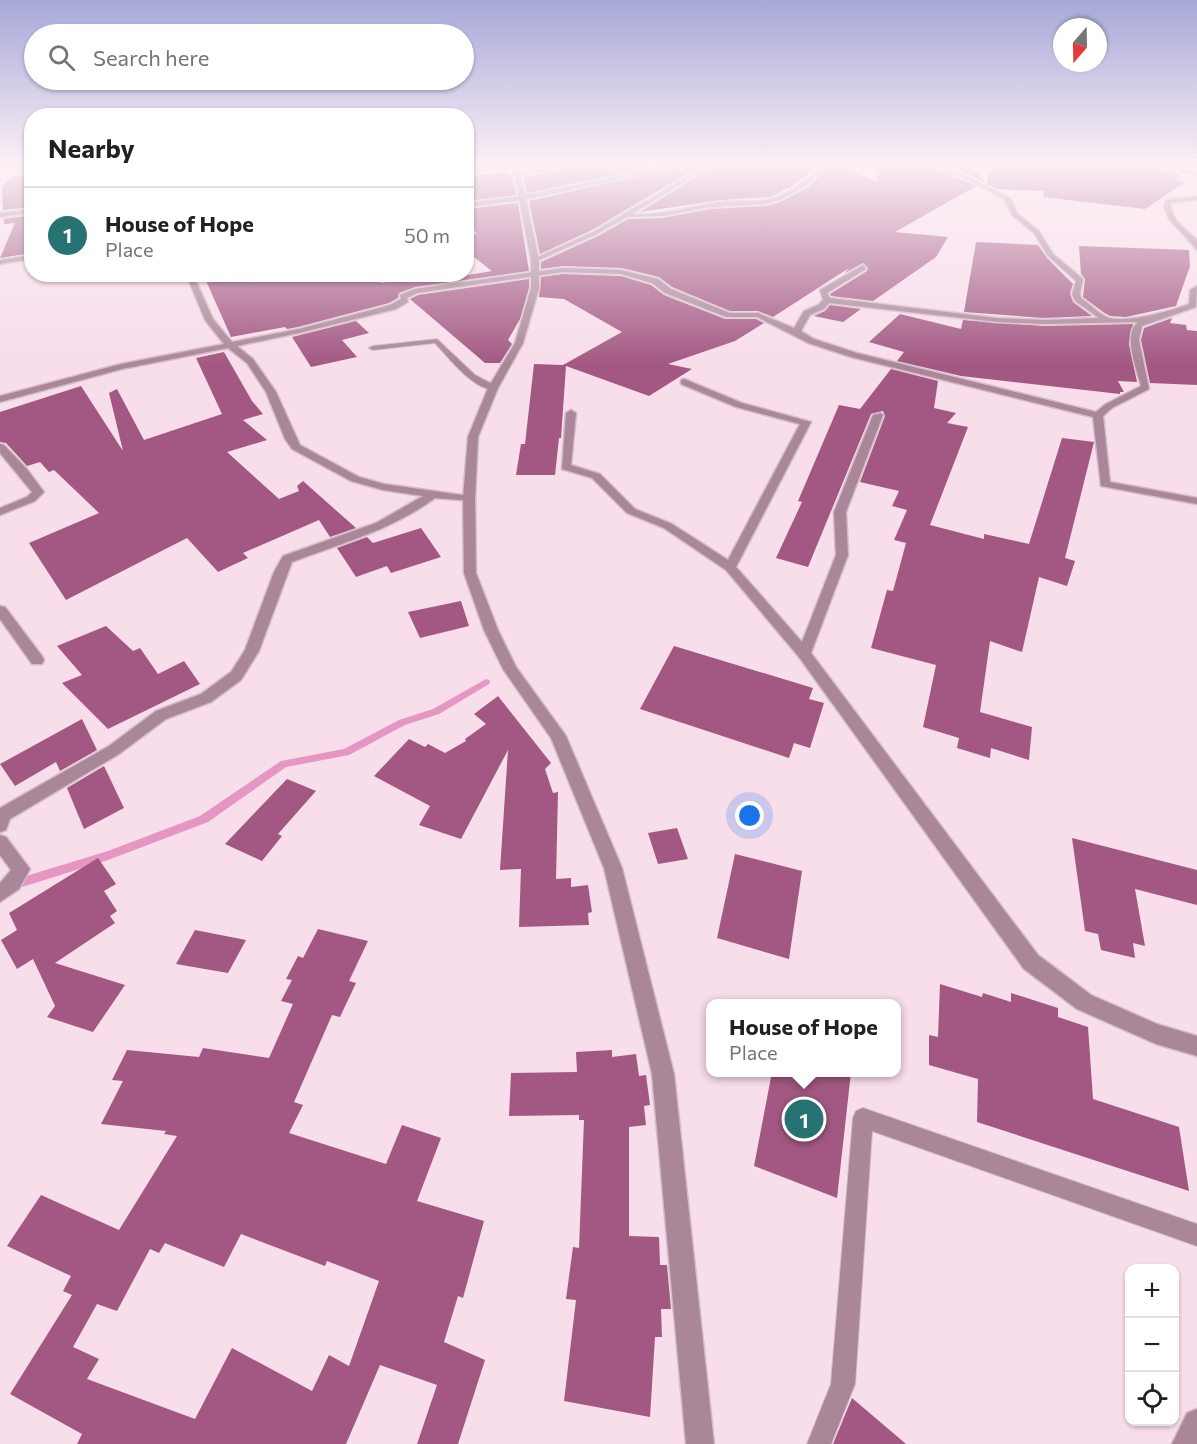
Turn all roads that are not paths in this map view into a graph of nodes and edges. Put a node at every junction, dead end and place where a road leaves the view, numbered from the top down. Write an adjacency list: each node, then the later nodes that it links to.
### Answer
1 (529, 230): 8 (street)
2 (600, 230): 8 (street)
3 (1035, 230): 16 (street)
4 (1183, 230): 5 (street)
5 (1197, 248)
6 (24, 258): 7 (street)
7 (0, 262)
8 (536, 267): 10 (street); 17 (street); 21 (street)
9 (863, 267): 14 (street)
10 (474, 279)
11 (192, 282): 18 (street)
12 (460, 282): 18 (street)
13 (1197, 288): 15 (street)
14 (827, 300): 16 (street); 17 (street)
15 (1147, 319): 16 (street); 25 (street)
16 (1108, 321)
17 (796, 332): 25 (street)
18 (229, 344): 22 (street); 27 (street)
19 (373, 348): 21 (lane)
20 (684, 382): 31 (street)
21 (494, 388): 28 (street)
22 (0, 399)
23 (572, 412): 31 (street)
24 (878, 415): 33 (street)
25 (1098, 415): 29 (street)
26 (0, 447): 30 (street)
27 (431, 495): 28 (street); 35 (street)
28 (469, 499): 41 (street)
29 (1197, 501)
30 (0, 512)
31 (730, 567): 33 (street)
32 (0, 610): 34 (street)
33 (804, 654): 38 (street)
34 (37, 660)
35 (0, 825)
36 (0, 842): 37 (street)
37 (0, 894)
38 (1197, 1046)
39 (1197, 1235): 42 (lane)
40 (1197, 1423): 43 (street)
41 (700, 1444)
42 (819, 1444)
43 (1186, 1444)

